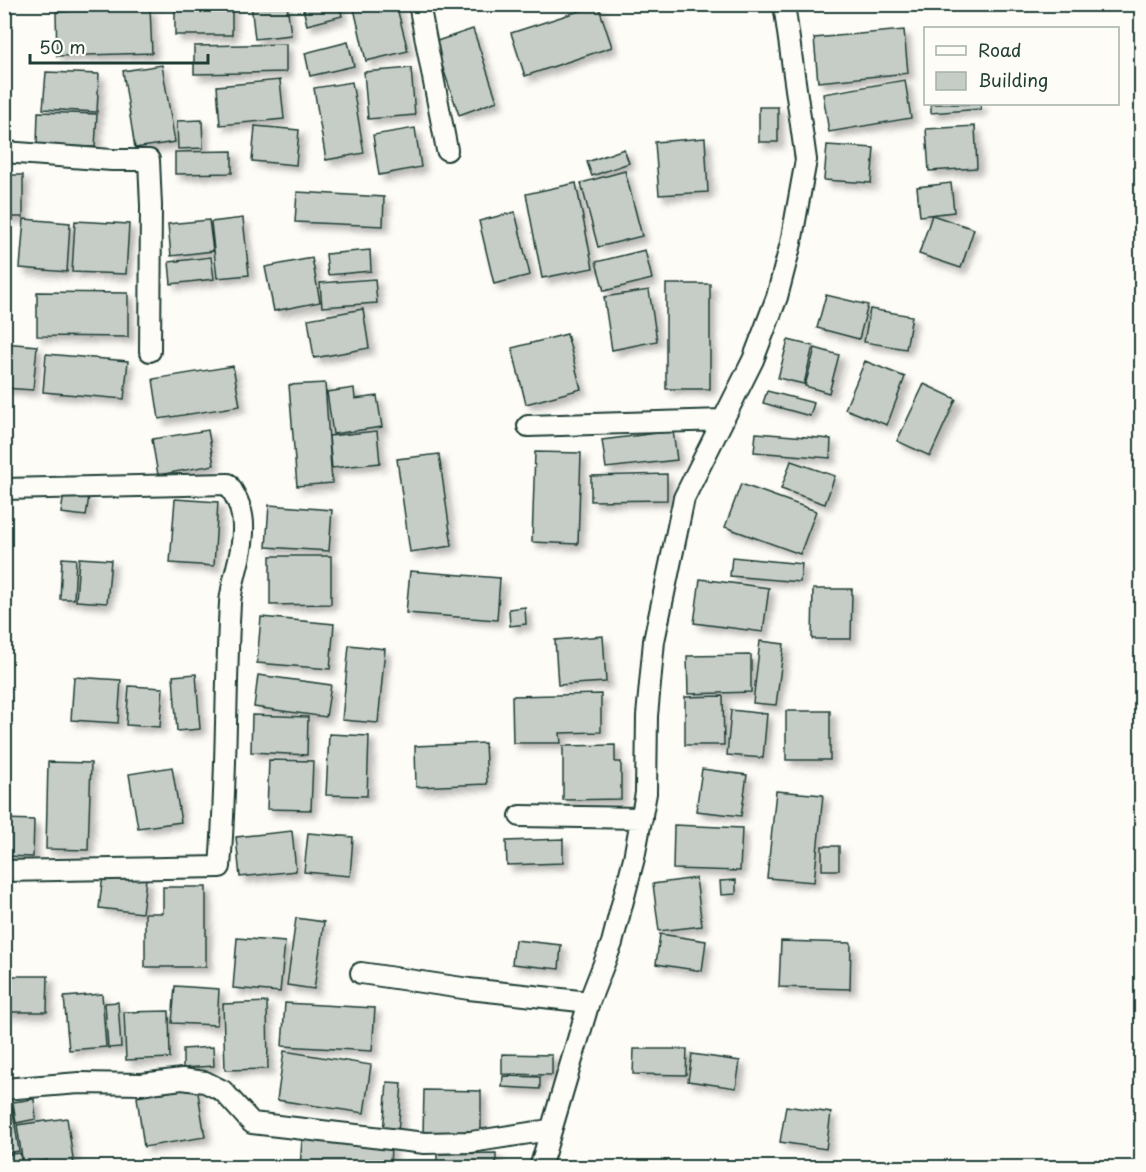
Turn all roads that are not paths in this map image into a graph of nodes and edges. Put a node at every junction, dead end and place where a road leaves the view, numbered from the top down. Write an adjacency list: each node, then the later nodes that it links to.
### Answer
1 (419, 4): 3 (street)
2 (784, 4): 6 (street)
3 (447, 150)
4 (4, 152): 5 (street)
5 (150, 351)
6 (723, 420): 7 (street); 10 (street)
7 (528, 426)
8 (4, 489): 11 (street)
9 (520, 816): 10 (street)
10 (642, 818): 13 (street)
11 (4, 871)
12 (361, 973): 13 (street)
13 (589, 1002): 15 (street)
14 (4, 1089): 15 (street)
15 (549, 1131): 16 (street)
16 (540, 1167)

